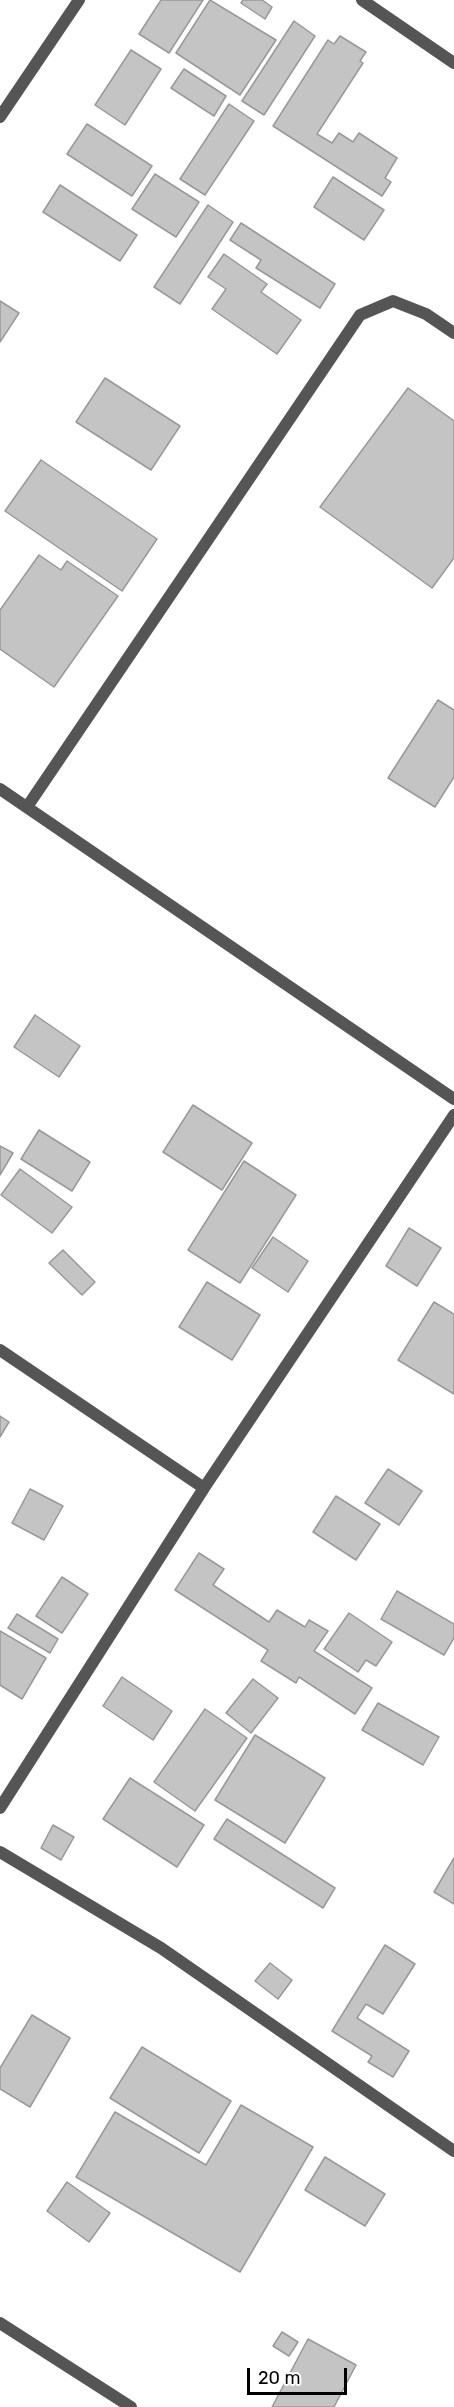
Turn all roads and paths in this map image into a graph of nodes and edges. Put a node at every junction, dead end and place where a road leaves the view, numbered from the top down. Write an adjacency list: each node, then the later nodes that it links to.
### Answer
1 (79, 0): 4 (street)
2 (362, 0): 3 (street)
3 (454, 63)
4 (0, 117)
5 (454, 333): 7 (street)
6 (0, 789): 7 (street)
7 (27, 807): 8 (street)
8 (454, 1099)
9 (454, 1115): 11 (street)
10 (0, 1350): 11 (street)
11 (204, 1488): 12 (street)
12 (0, 1808)
13 (0, 1852): 14 (street)
14 (454, 2151)
15 (0, 2323): 16 (street)
16 (131, 2407)

